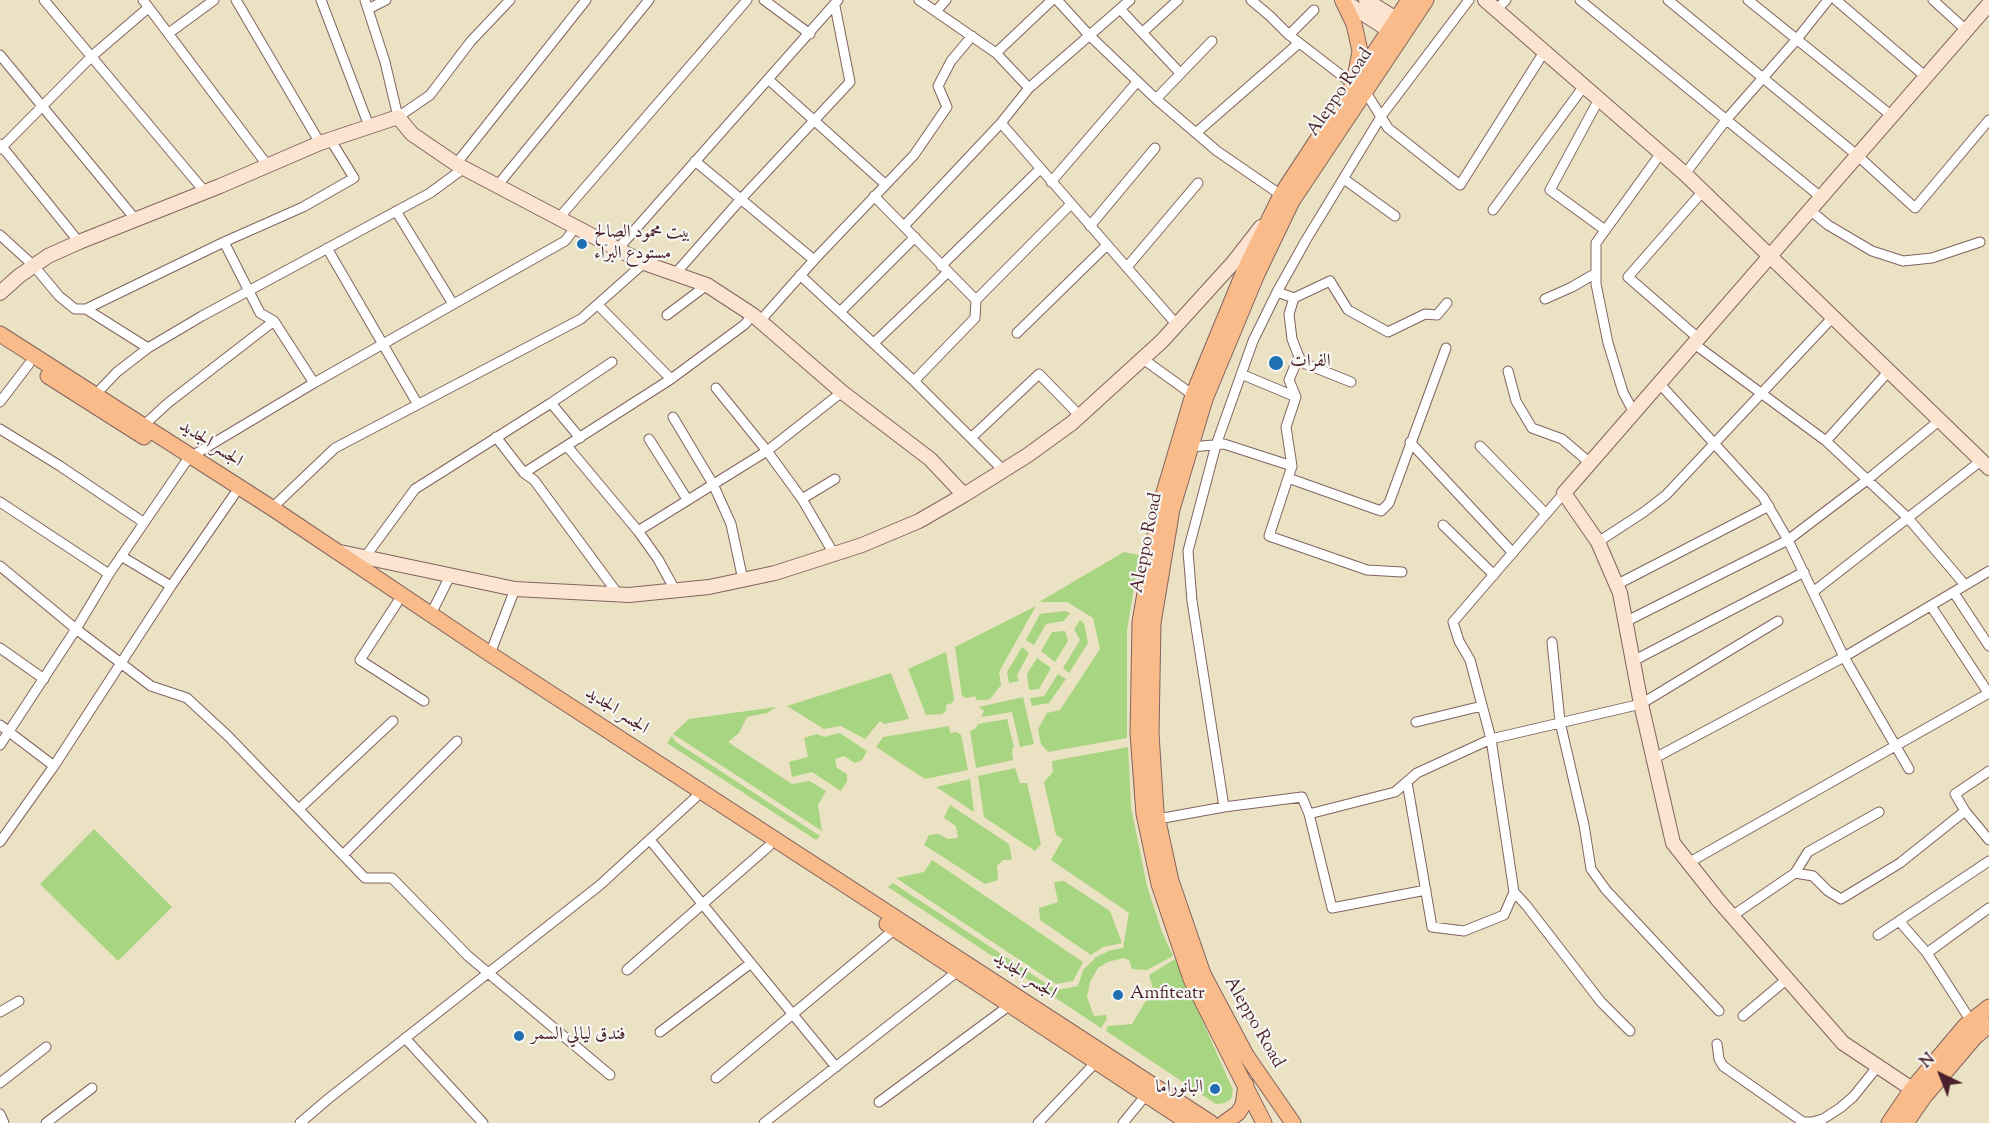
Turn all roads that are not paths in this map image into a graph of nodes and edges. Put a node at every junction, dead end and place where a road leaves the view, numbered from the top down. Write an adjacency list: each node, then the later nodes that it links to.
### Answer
1 (44, 0): 53 (street)
2 (214, 0): 42 (street)
3 (236, 0): 74 (street)
4 (321, 0): 72 (street)
5 (386, 0): 34 (street)
6 (510, 0): 67 (street)
7 (586, 0): 81 (street)
8 (650, 0): 88 (street)
9 (747, 0): 101 (street)
10 (764, 0): 43 (street)
11 (919, 0): 38 (street)
12 (1052, 0): 51 (street)
13 (1057, 0): 44 (street)
14 (1130, 0): 36 (street)
15 (1178, 0): 41 (street)
16 (1251, 0): 45 (street)
17 (1342, 0): 39 (street); 61 (main road)
18 (1366, 0): 39 (street)
19 (1409, 0): 39 (main road, Aleppo Road)
20 (1426, 0): 39 (main road, Aleppo Road)
21 (1469, 0): 65 (street)
22 (1485, 0): 35 (street)
23 (1580, 0): 68 (street)
24 (1668, 0): 56 (street)
25 (1748, 0): 47 (street)
26 (1828, 0): 47 (street)
27 (1836, 0): 32 (street)
28 (1933, 0): 40 (street)
29 (944, 1): 38 (street)
30 (836, 3): 43 (street); 70 (street)
31 (146, 4): 42 (street); 53 (street)
32 (1848, 4): 55 (street)
33 (1989, 4): 40 (street)
34 (366, 5): 67 (street)
35 (1501, 5): 50 (street)
36 (1120, 9): 41 (street); 44 (street)
37 (1314, 10): 45 (street)
38 (936, 11): 46 (street)
39 (1399, 29): 61 (main road, Aleppo Road)
40 (1966, 30): 55 (street)
41 (1143, 32): 54 (street)
42 (169, 33): 80 (street)
43 (810, 34): 57 (street)
44 (1089, 35): 58 (street); 60 (street)
45 (1289, 35): 49 (street)
46 (972, 36): 51 (street); 87 (street)
47 (1797, 39): 56 (street); 66 (street)
48 (1212, 41): 54 (street)
49 (1299, 43): 61 (street); 73 (street)
50 (1544, 52): 59 (street); 65 (street)
51 (996, 53): 60 (street)
52 (0, 55): 64 (street)
53 (92, 56): 64 (street); 90 (street)
54 (1180, 73): 62 (street)
55 (1926, 77): 66 (street)
56 (1762, 78): 68 (street); 78 (street)
57 (769, 80): 70 (street); 79 (street)
58 (1137, 82): 62 (street); 85 (street)
59 (1584, 86): 63 (street); 96 (street)
60 (1029, 88): 71 (street)
61 (1359, 88): 65 (street); 91 (main road, Aleppo Road); 186 (main road, Aleppo Road)
62 (1156, 99): 73 (street)
63 (1599, 99): 77 (street); 106 (street)
64 (42, 106): 75 (street); 102 (street)
65 (1382, 115): 84 (street)
66 (1892, 116): 78 (street)
67 (398, 117): 72 (street); 81 (street)
68 (1726, 120): 83 (street); 93 (street)
69 (1989, 120): 78 (street)
70 (816, 121): 87 (street); 94 (street)
71 (1001, 123): 82 (street); 103 (street)
72 (369, 126): 74 (street)
73 (1197, 132): 91 (street)
74 (325, 141): 80 (street); 110 (street)
75 (1, 146): 109 (street)
76 (1155, 148): 104 (street)
77 (1661, 153): 83 (street); 106 (street)
78 (1857, 156): 93 (street)
79 (695, 161): 94 (street); 114 (street)
80 (268, 166): 90 (street)
81 (460, 166): 88 (street); 98 (street)
82 (1040, 169): 85 (street); 120 (street)
83 (1685, 174): 89 (street)
84 (1344, 179): 100 (street); 126 (street)
85 (1051, 182): 95 (street)
86 (1198, 183): 119 (street)
87 (885, 184): 92 (street)
88 (497, 186): 101 (street)
89 (1703, 191): 115 (street); 143 (street)
90 (205, 192): 102 (street)
91 (1281, 195): 99 (main road, Aleppo Road)
92 (874, 196): 103 (street); 116 (street)
93 (1822, 198): 97 (street)
94 (741, 199): 116 (street); 122 (street)
95 (1071, 204): 104 (street); 129 (street)
96 (1493, 210)
97 (1810, 210): 111 (street); 115 (street)
98 (396, 211): 113 (street); 132 (street)
99 (1271, 213): 140 (street); 165 (main road, Aleppo Road)
100 (1395, 216)
101 (558, 219): 105 (street)
102 (136, 220): 109 (street)
103 (905, 225): 108 (street)
104 (1090, 226): 112 (street)
105 (575, 228): 114 (street); 132 (street)
106 (1605, 230): 121 (street)
107 (0, 235): 118 (street)
108 (915, 237): 120 (street); 135 (street)
109 (79, 242): 118 (street)
110 (224, 242): 125 (street); 134 (street)
111 (1980, 242)
112 (1107, 245): 119 (street); 142 (street)
113 (327, 248): 125 (street); 145 (street)
114 (617, 250): 117 (street)
115 (1771, 257): 137 (street); 143 (street)
116 (814, 260): 123 (street)
117 (644, 263): 122 (street); 133 (street)
118 (34, 266): 127 (street); 134 (street)
119 (1127, 267): 140 (street)
120 (944, 269): 129 (street); 144 (street)
121 (1596, 273): 130 (street); 170 (street)
122 (675, 274): 124 (street)
123 (800, 275): 135 (street); 138 (street)
124 (707, 285): 136 (street); 138 (street)
125 (249, 292): 139 (street); 147 (street)
126 (1277, 292): 128 (street); 155 (street)
127 (0, 293)
128 (1294, 298): 131 (street); 149 (street)
129 (976, 300): 157 (street)
130 (1545, 300)
131 (1447, 303)
132 (453, 304): 145 (street)
133 (598, 305): 156 (street); 169 (street)
134 (86, 309): 147 (street)
135 (840, 312): 144 (street)
136 (667, 315)
137 (1833, 317): 154 (street); 163 (street)
138 (757, 318): 156 (street); 162 (street)
139 (274, 321): 159 (street); 174 (street)
140 (1177, 325): 150 (street)
141 (0, 333): 164 (main road, الجسر الجديد)
142 (1017, 333)
143 (1696, 340): 160 (street); 163 (street)
144 (874, 343): 157 (street)
145 (382, 344): 159 (street); 169 (street)
146 (0, 345): 152 (main road, الجسر الجديد)
147 (148, 348): 164 (street)
148 (1446, 348): 181 (street)
149 (1299, 356): 158 (street); 166 (street)
150 (1143, 359): 165 (street); 171 (street)
151 (612, 362): 168 (street)
152 (29, 364): 167 (street); 188 (main road, الجسر الجديد)
153 (1508, 371): 189 (street)
154 (1889, 371): 173 (street); 180 (street)
155 (1241, 374): 166 (street); 183 (street)
156 (671, 379): 178 (street)
157 (914, 381): 177 (street)
158 (1351, 382)
159 (314, 383): 188 (street)
160 (1659, 383): 170 (street); 182 (street)
161 (716, 388): 187 (street)
162 (842, 393): 187 (street); 200 (street)
163 (1761, 393): 180 (street); 182 (street)
164 (96, 394): 174 (main road, الجسر الجديد)
165 (1193, 395): 315 (main road, Aleppo Road)
166 (1296, 397): 191 (street)
167 (0, 402)
168 (551, 403): 176 (street); 178 (street)
169 (417, 404): 205 (street)
170 (1634, 412): 189 (street)
171 (1080, 416): 177 (street); 192 (street)
172 (673, 417): 197 (street)
173 (1940, 420): 190 (street); 196 (street)
174 (144, 425): 188 (main road, الجسر الجديد)
175 (0, 429): 208 (street)
176 (496, 436): 193 (street); 217 (street)
177 (972, 437): 192 (street)
178 (580, 438): 184 (street)
179 (650, 439): 201 (street)
180 (1826, 441): 196 (street)
181 (1410, 442): 194 (street); 214 (street)
182 (1715, 442): 204 (street); 212 (street)
183 (1216, 445): 186 (street); 191 (street); 267 (street)
184 (567, 446): 193 (street); 210 (street)
185 (1480, 446): 206 (street)
186 (1191, 447): 272 (main road, Aleppo Road)
187 (767, 451): 197 (street); 202 (street)
188 (188, 460): 199 (main road, الجسر الجديد); 205 (main road, الجسر الجديد); 208 (street)
189 (1590, 463): 198 (street)
190 (1985, 464): 207 (street)
191 (1292, 466): 194 (street)
192 (1004, 471): 200 (street)
193 (524, 473): 233 (street)
194 (1288, 478): 220 (street)
195 (835, 479): 202 (street)
196 (1867, 480): 207 (street); 211 (street)
197 (713, 484): 201 (street); 225 (street)
198 (1564, 493): 206 (street); 212 (street)
199 (234, 495): 228 (street); 234 (main road, الجسر الجديد)
200 (964, 495): 215 (street)
201 (687, 499): 210 (street)
202 (802, 499): 215 (street)
203 (0, 501): 222 (street)
204 (1769, 506): 211 (street); 226 (street)
205 (272, 508): 213 (main road, الجسر الجديد)
206 (1546, 514): 214 (street)
207 (1908, 518): 227 (street); 231 (street)
208 (143, 522): 216 (street)
209 (1443, 525): 223 (street)
210 (638, 531): 230 (street)
211 (1788, 540): 221 (street); 238 (street)
212 (1598, 542): 226 (street)
213 (338, 552): 217 (street); 236 (main road, الجسر الجديد)
214 (1513, 553): 223 (street)
215 (834, 554): 225 (street)
216 (121, 556): 222 (street); 228 (street)
217 (365, 557): 224 (street)
218 (0, 566): 239 (street)
219 (1989, 571): 227 (street)
220 (1402, 572)
221 (1804, 572): 231 (street); 245 (street)
222 (109, 574): 239 (street)
223 (1494, 575): 251 (street)
224 (450, 576): 229 (street); 236 (street)
225 (743, 580): 230 (street)
226 (1616, 585): 238 (street)
227 (1965, 585): 232 (street)
228 (171, 586): 246 (street)
229 (515, 589): 233 (street); 243 (street)
230 (675, 590): 233 (street)
231 (1813, 592): 244 (street)
232 (1954, 592): 235 (street); 241 (street)
233 (618, 594)
234 (397, 603): 249 (street); 266 (main road, الجسر الجديد)
235 (1932, 606): 244 (street); 248 (street)
236 (431, 615): 243 (main road, الجسر الجديد)
237 (1778, 621): 250 (street)
238 (1625, 622): 245 (street)
239 (76, 629): 246 (street); 247 (street)
240 (1552, 642): 254 (street)
241 (1989, 646)
242 (0, 648): 247 (street)
243 (490, 654): 329 (main road, الجسر الجديد)
244 (1844, 657): 259 (street); 261 (street)
245 (1633, 661): 250 (street)
246 (120, 663): 262 (street); 268 (street)
247 (44, 680): 256 (street)
248 (1989, 693): 259 (street)
249 (424, 701)
250 (1641, 704): 254 (street); 261 (street)
251 (1482, 706): 253 (street); 257 (street)
252 (393, 722): 268 (street)
253 (1416, 722)
254 (1560, 723): 257 (street); 298 (street)
255 (0, 725): 256 (street)
256 (11, 731): 260 (street); 262 (street)
257 (1491, 739): 265 (street); 282 (street)
258 (457, 741): 277 (street)
259 (1895, 744): 263 (street); 279 (street)
260 (0, 745)
261 (1653, 759): 279 (street)
262 (54, 766): 275 (street)
263 (1909, 770)
264 (1989, 771): 269 (street)
265 (1407, 782): 271 (street); 281 (street)
266 (695, 798): 273 (street); 276 (main road, الجسر الجديد)
267 (1224, 807): 271 (street); 272 (street)
268 (299, 809): 277 (street)
269 (1965, 811): 274 (street); 280 (street)
270 (1879, 812): 280 (street)
271 (1309, 814): 281 (street)
272 (1158, 819): 332 (main road, Aleppo Road)
273 (650, 840): 283 (street); 293 (street)
274 (1989, 840)
275 (0, 842)
276 (770, 846): 283 (street); 287 (main road, الجسر الجديد)
277 (343, 855): 293 (street)
278 (1989, 861): 286 (street)
279 (1688, 863): 285 (street)
280 (1795, 873): 285 (street)
281 (1426, 890): 282 (street)
282 (1514, 892): 304 (street)
283 (703, 904): 290 (street); 291 (street)
284 (1989, 908): 289 (street)
285 (1732, 916): 294 (street)
286 (1899, 921): 288 (street); 289 (street)
287 (895, 929): 292 (main road, الجسر الجديد); 300 (street)
288 (1878, 935)
289 (1927, 953): 302 (street)
290 (751, 963): 300 (street); 305 (street)
291 (627, 970)
292 (958, 971): 296 (main road, الجسر الجديد); 310 (street)
293 (489, 972): 306 (street); 312 (street)
294 (1787, 979): 301 (street); 311 (street)
295 (19, 1001): 299 (street)
296 (1010, 1005): 309 (main road, الجسر الجديد); 319 (street)
297 (1989, 1007): 302 (main road)
298 (1719, 1011)
299 (0, 1012)
300 (793, 1014): 310 (street); 313 (street)
301 (1743, 1016)
302 (1971, 1021): 317 (main road)
303 (1989, 1025): 317 (main road)
304 (1630, 1030)
305 (660, 1032)
306 (405, 1038): 321 (street); 324 (street)
307 (1717, 1044): 311 (street)
308 (46, 1047): 314 (street)
309 (1096, 1062): 318 (main road, الجسر الجديد); 326 (street)
310 (836, 1066): 325 (street)
311 (1878, 1066): 317 (street)
312 (610, 1075)
313 (716, 1077)
314 (0, 1083)
315 (1246, 1085): 330 (main road); 331 (main road, Aleppo Road)
316 (92, 1088): 323 (street)
317 (1918, 1093): 333 (main road); 334 (main road)
318 (1146, 1095): 327 (street); 328 (main road, الجسر الجديد)
319 (879, 1102)
320 (0, 1114): 322 (street)
321 (304, 1122)
322 (3, 1123)
323 (45, 1123)
324 (483, 1123)
325 (764, 1123)
326 (1038, 1123)
327 (1122, 1123)
328 (1189, 1123)
329 (1211, 1123)
330 (1224, 1123)
331 (1264, 1123)
332 (1293, 1123)
333 (1889, 1123)
334 (1906, 1123)

